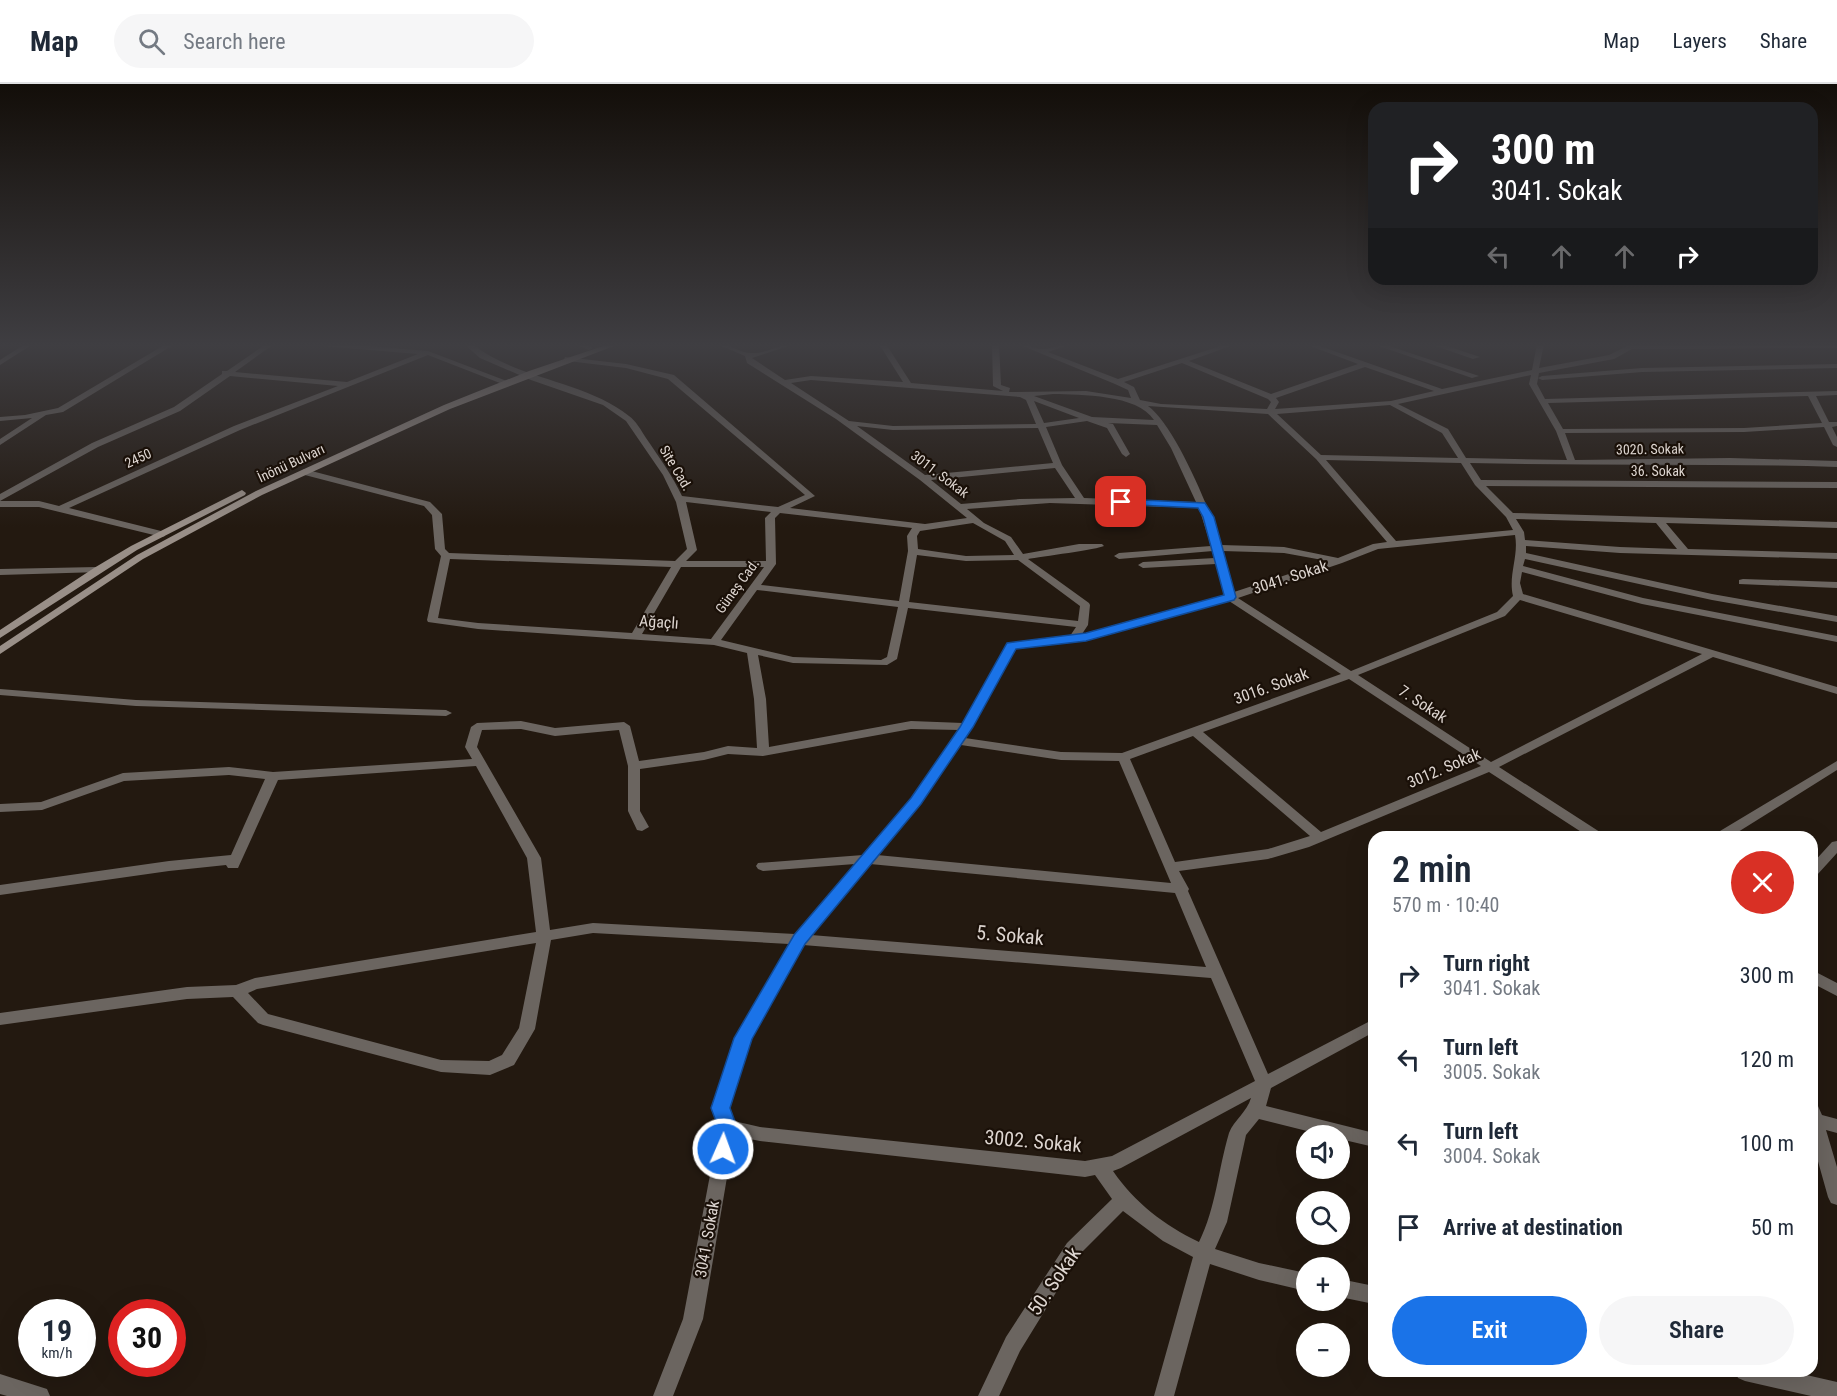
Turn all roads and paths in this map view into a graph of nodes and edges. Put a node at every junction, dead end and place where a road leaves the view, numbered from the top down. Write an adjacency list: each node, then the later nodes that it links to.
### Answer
1 (66, 405): 19 (street)
2 (182, 405): 40 (street)
3 (293, 405): 46 (street, 2450)
4 (437, 405): 53 (main road, İnönü Bulvarı)
5 (449, 405): 36 (main road, İnönü Bulvarı)
6 (609, 405): 41 (street, Site Cad.)
7 (704, 405): 47 (street)
8 (821, 405): 22 (street, 3011. Sokak)
9 (1031, 405): 26 (street)
10 (1055, 405): 21 (street)
11 (1142, 405): 23 (street)
12 (1169, 405): 18 (street)
13 (1273, 405): 18 (street)
14 (1372, 405): 18 (street)
15 (1393, 405): 32 (street)
16 (1545, 405): 27 (street)
17 (1816, 405): 25 (street)
18 (1270, 412): 31 (street)
19 (43, 414): 20 (street); 28 (street)
20 (0, 419)
21 (1087, 419): 23 (street); 26 (street); 30 (street)
22 (847, 423): 26 (street); 37 (street, 3011. Sokak)
23 (1159, 423): 44 (street)
24 (1837, 424): 25 (street)
25 (1825, 425): 27 (street); 29 (street)
26 (1039, 426): 35 (street)
27 (1560, 431): 33 (street)
28 (0, 443)
29 (1837, 445)
30 (1126, 454)
31 (1319, 457): 32 (street, 3020. Sokak); 54 (street)
32 (1464, 459): 33 (street, 3020. Sokak); 38 (street)
33 (1572, 463): 34 (street, 3020. Sokak)
34 (1837, 464)
35 (1058, 465): 37 (street); 42 (street)
36 (304, 472): 60 (street); 85 (main road, İnönü Bulvarı)
37 (923, 478): 45 (street, 3011. Sokak)
38 (1478, 483): 39 (street, 36. Sokak); 48 (street)
39 (1837, 485)
40 (0, 498)
41 (678, 498): 47 (street); 66 (street, Site Cad.)
42 (1080, 501): 44 (street); 45 (street)
43 (0, 504): 46 (street)
44 (1202, 505): 57 (street)
45 (960, 507): 49 (street, 3011. Sokak)
46 (60, 509): 53 (street)
47 (776, 511): 52 (street); 67 (street, Güneş Cad.)
48 (1509, 516): 50 (street); 55 (street)
49 (976, 520): 52 (street); 63 (street, 3011. Sokak)
50 (1659, 520): 51 (street); 59 (street)
51 (1837, 525)
52 (925, 527): 58 (street)
53 (162, 534): 70 (main road, İnönü Bulvarı)
54 (1393, 543): 55 (street, 3041. Sokak); 65 (street, 3041. Sokak)
55 (1520, 543): 59 (street); 69 (street); 78 (street)
56 (1099, 546): 63 (street)
57 (1217, 548): 61 (street); 64 (street); 65 (street)
58 (913, 551): 63 (street); 77 (street)
59 (1685, 552): 62 (street)
60 (446, 556): 66 (street); 81 (street, Ağaçlı)
61 (1119, 556)
62 (1837, 556)
63 (1020, 557): 79 (street, 3011. Sokak)
64 (1220, 561): 68 (street); 76 (street)
65 (1339, 561): 76 (street, 3041. Sokak)
66 (678, 564): 67 (street); 81 (street, Site Cad.)
67 (771, 564): 74 (street, Güneş Cad.)
68 (1143, 566)
69 (1518, 568): 75 (street); 82 (street)
70 (97, 570): 71 (street); 80 (main road, İnönü Bulvarı)
71 (0, 572)
72 (1743, 582): 73 (street)
73 (1837, 585)
74 (753, 587): 77 (street); 84 (street, Güneş Cad.)
75 (1518, 596): 87 (street); 88 (street, 3016. Sokak)
76 (1230, 597): 83 (street, 3041. Sokak); 88 (street, 7. Sokak)
77 (902, 605): 79 (street); 86 (street, Ağaçlı)
78 (1837, 619)
79 (1083, 625): 83 (street)
80 (0, 635)
81 (635, 637): 84 (street, Ağaçlı)
82 (1837, 639)
83 (1072, 640): 92 (street, 3041. Sokak)
84 (714, 642): 86 (street, Ağaçlı)
85 (0, 651)
86 (755, 651): 95 (street)
87 (1712, 654): 89 (street); 100 (street, 3012. Sokak)
88 (1349, 675): 93 (street, 3016. Sokak); 100 (street, 7. Sokak)
89 (1837, 691)
90 (0, 692): 91 (street)
91 (446, 713)
92 (967, 727): 94 (street, 3041. Sokak); 95 (street)
93 (1194, 731): 96 (street, 3016. Sokak); 106 (street)
94 (958, 741): 96 (street, 3016. Sokak); 108 (street, 3041. Sokak)
95 (763, 752): 99 (street)
96 (1123, 757): 111 (street)
97 (478, 762): 99 (street); 101 (street); 114 (street)
98 (1837, 765): 105 (street)
99 (634, 766): 103 (street)
100 (1490, 767): 104 (street, 7. Sokak); 106 (street, 3012. Sokak)
101 (273, 776): 102 (street); 113 (street)
102 (0, 808)
103 (642, 827)
104 (1589, 831)
105 (1730, 831)
106 (1320, 838): 111 (street, 3012. Sokak)
107 (1837, 845): 110 (street)
108 (868, 859): 109 (street); 112 (street); 115 (street, 3041. Sokak)
109 (763, 866)
110 (1818, 866)
111 (1172, 867): 112 (street)
112 (1182, 889): 116 (street)
113 (0, 890)
114 (544, 937): 115 (street, 5. Sokak); 119 (street, 5. Sokak); 119 (street)
115 (800, 939): 116 (street, 5. Sokak); 126 (street, 3041. Sokak)
116 (1217, 973): 122 (street)
117 (1818, 979): 118 (street)
118 (1837, 990)
119 (237, 991): 120 (street, 5. Sokak)
120 (0, 1019)
121 (1368, 1028): 122 (street, 3002. Sokak)
122 (1264, 1083): 123 (street); 129 (street, 3002. Sokak)
123 (1256, 1111): 128 (street); 132 (street)
124 (1818, 1119): 125 (street)
125 (1837, 1126)
126 (727, 1127): 129 (street, 3002. Sokak); 140 (street, 3041. Sokak)
127 (1818, 1134): 130 (street)
128 (1368, 1139)
129 (1099, 1166): 131 (street)
130 (1837, 1197)
131 (1124, 1199): 132 (street); 141 (street, 50. Sokak)
132 (1204, 1252): 133 (street); 142 (street)
133 (1296, 1280)
134 (1350, 1290): 135 (street)
135 (1368, 1294)
136 (1771, 1377): 138 (street)
137 (0, 1384): 139 (street)
138 (1837, 1392)
139 (40, 1396)
140 (663, 1396)
141 (988, 1396)
142 (1164, 1396)

